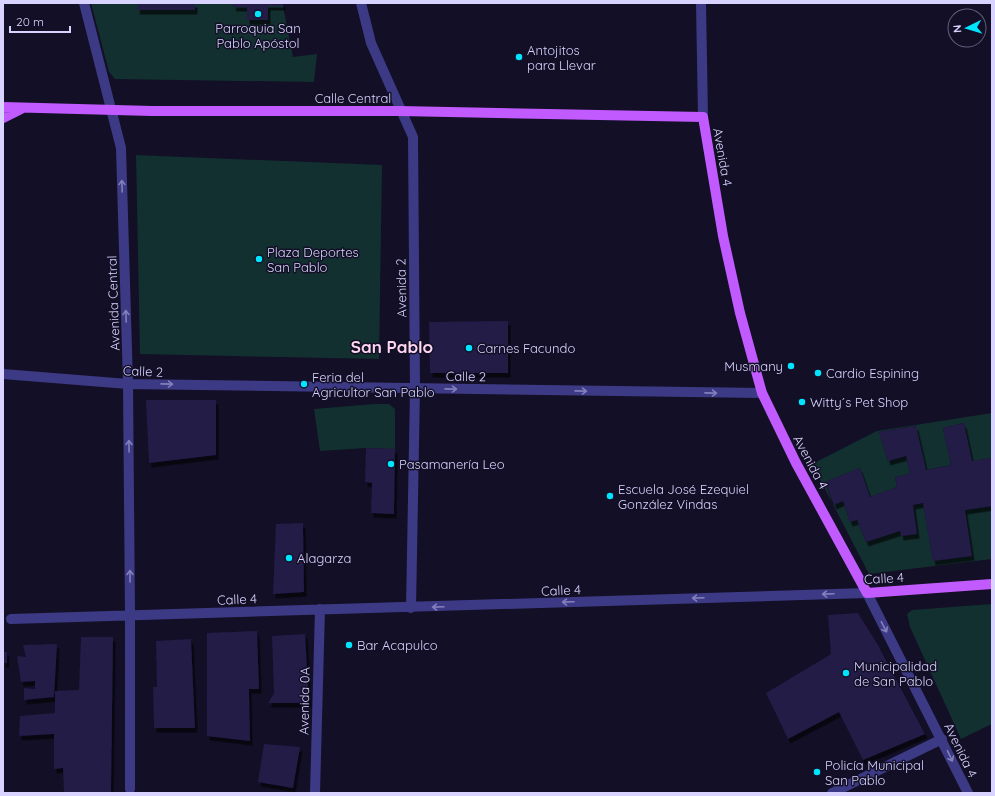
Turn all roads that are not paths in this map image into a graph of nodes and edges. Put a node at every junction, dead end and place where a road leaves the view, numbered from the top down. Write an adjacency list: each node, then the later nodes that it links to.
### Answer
1 (84, 3): 6 (street, Avenida Central)
2 (361, 3): 7 (street, Avenida 2)
3 (701, 3): 9 (street)
4 (3, 107): 5 (main road, Calle Central)
5 (23, 107): 6 (main road, Calle Central); 8 (main road)
6 (112, 110): 7 (main road, Calle Central); 11 (street, Avenida Central, one-way to 6)
7 (400, 111): 9 (main road, Calle Central); 12 (street, Avenida 2)
8 (3, 118)
9 (703, 118): 13 (main road, Avenida 4)
10 (3, 374): 11 (street, Calle 2)
11 (128, 384): 12 (street, Calle 2, one-way to 12); 18 (street, Avenida Central, one-way to 11)
12 (415, 389): 13 (street, Calle 2, one-way to 13); 16 (street, Avenida 2)
13 (762, 393): 15 (main road, Avenida 4)
14 (992, 584): 15 (main road, Calle 4)
15 (867, 593): 16 (street, Calle 4, one-way to 16); 20 (street, Avenida 4, one-way to 20)
16 (411, 608): 17 (street, Calle 4)
17 (320, 609): 18 (street, Calle 4); 22 (street, Avenida 0A)
18 (130, 615): 19 (street, Calle 4); 21 (street, Avenida Central)
19 (11, 619)
20 (942, 739): 23 (street); 24 (street, Avenida 4, one-way to 24)
21 (130, 789)
22 (315, 793)
23 (832, 793)
24 (968, 793)

